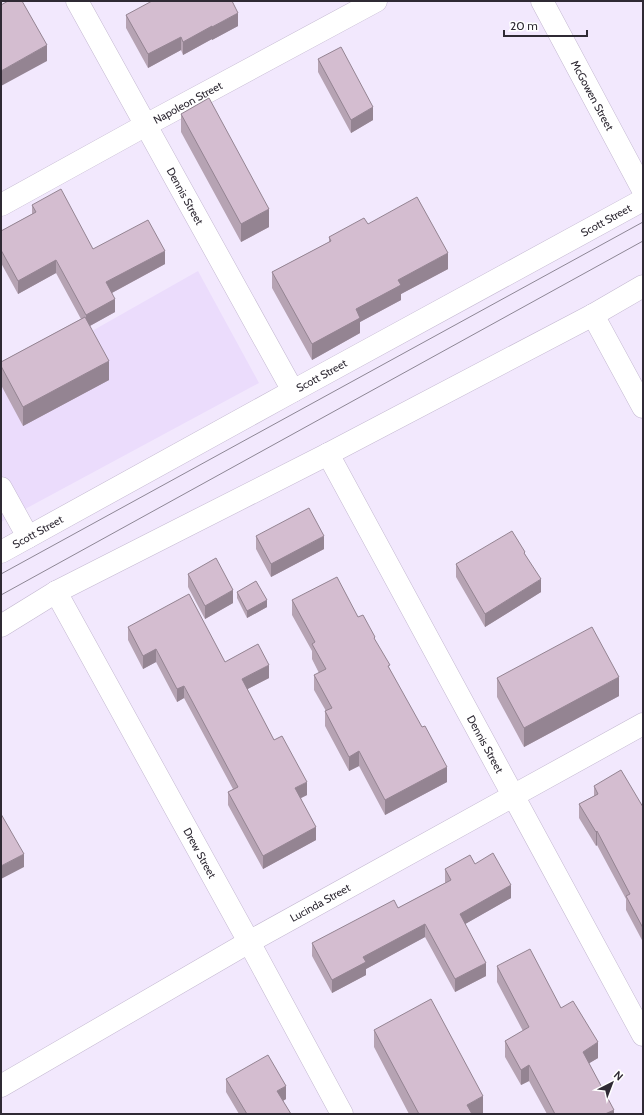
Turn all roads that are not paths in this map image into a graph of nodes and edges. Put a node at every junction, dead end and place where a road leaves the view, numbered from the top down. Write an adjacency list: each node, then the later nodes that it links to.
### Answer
1 (77, 1): 4 (street, Dennis Street)
2 (376, 1): 4 (street, Napoleon Street)
3 (542, 1): 5 (street, McGowen Street)
4 (146, 125): 7 (street, Napoleon Street); 10 (street, Dennis Street)
5 (643, 190)
6 (643, 200): 10 (street, Scott Street)
7 (1, 205)
8 (643, 286): 9 (street)
9 (593, 315): 11 (street); 12 (street)
10 (294, 390): 14 (street, Scott Street)
11 (643, 407)
12 (328, 454): 16 (street); 19 (street, Dennis Street)
13 (1, 488): 14 (street)
14 (28, 537): 15 (street, Scott Street)
15 (1, 552)
16 (56, 592): 17 (street); 20 (street, Drew Street)
17 (1, 626)
18 (643, 724): 19 (street, Lucinda Street)
19 (513, 796): 20 (street, Lucinda Street); 21 (street, Dennis Street)
20 (249, 942): 22 (street, Lucinda Street); 23 (street, Drew Street)
21 (643, 1035)
22 (1, 1086)
23 (342, 1114)

